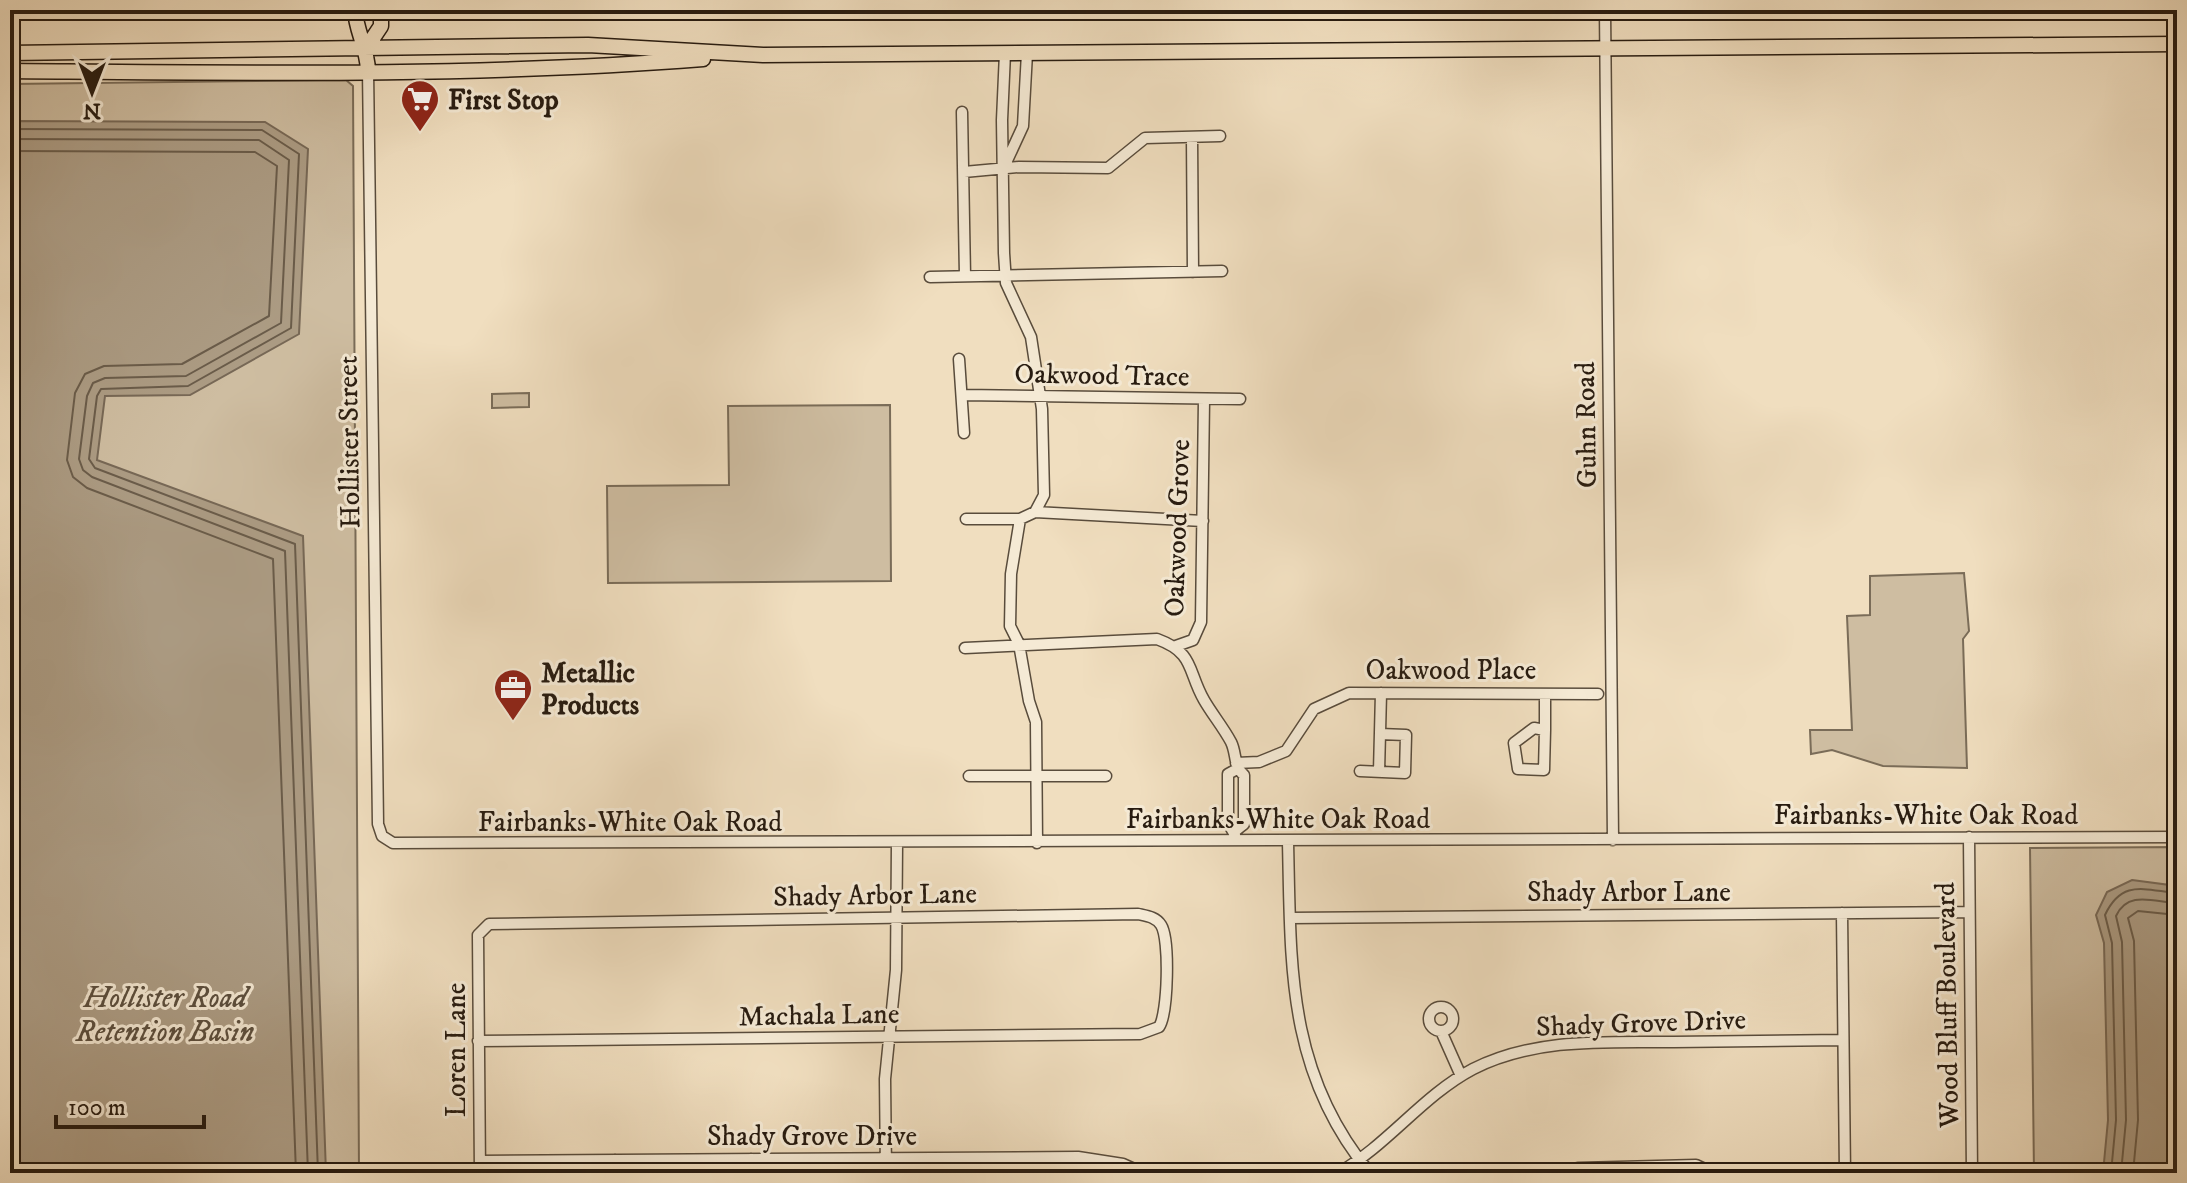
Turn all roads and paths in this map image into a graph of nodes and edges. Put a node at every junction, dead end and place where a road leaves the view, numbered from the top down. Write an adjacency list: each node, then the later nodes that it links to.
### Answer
1 (355, 10): 5 (main road, Hollister Street)
2 (381, 10): 5 (main road, Hollister Street)
3 (1605, 10): 6 (street, Guhn Road)
4 (2177, 44): 6 (main road)
5 (367, 47): 7 (main road); 10 (main road); 11 (main road, Hollister Street)
6 (1605, 47): 9 (main road); 51 (street, Guhn Road)
7 (10, 53)
8 (1005, 53): 9 (main road); 10 (main road); 16 (street)
9 (1027, 53): 16 (street)
10 (763, 55): 11 (main road)
11 (368, 70): 12 (main road); 47 (street, Hollister Street)
12 (10, 71)
13 (962, 112): 17 (street)
14 (1220, 136): 15 (street)
15 (1192, 137): 16 (street); 19 (street)
16 (1003, 171): 17 (street); 20 (street)
17 (964, 172): 21 (street)
18 (1222, 271): 19 (street)
19 (1193, 272): 20 (street)
20 (1005, 275): 21 (street); 25 (street)
21 (965, 276): 22 (street)
22 (930, 277)
23 (959, 359): 24 (street)
24 (963, 395): 25 (street, Oakwood Trace); 28 (street)
25 (1040, 395): 27 (street, Oakwood Trace); 29 (street)
26 (1240, 399): 27 (street, Oakwood Trace)
27 (1204, 400): 32 (street, Oakwood Grove)
28 (964, 433)
29 (1035, 512): 31 (street); 32 (street)
30 (966, 519): 31 (street)
31 (1020, 519): 33 (street)
32 (1203, 521): 34 (street, Oakwood Grove)
33 (1019, 644): 34 (street); 35 (street); 45 (street)
34 (1176, 646): 41 (street)
35 (965, 648)
36 (1381, 693): 37 (street, Oakwood Place); 40 (street); 41 (street, Oakwood Place)
37 (1545, 694): 38 (street, Oakwood Place); 39 (street)
38 (1598, 694)
39 (1545, 730): 39 (street)
40 (1380, 734): 43 (street); 43 (street)
41 (1237, 766): 48 (street); 48 (street)
42 (1360, 771): 43 (street)
43 (1379, 772)
44 (969, 776): 45 (street)
45 (1037, 776): 46 (street); 54 (street)
46 (1106, 776)
47 (382, 836): 53 (street, Fairbanks-White Oak Road)
48 (1235, 836): 52 (street, Fairbanks-White Oak Road); 54 (street, Fairbanks-White Oak Road)
49 (1969, 837): 50 (street, Fairbanks-White Oak Road); 51 (street, Fairbanks-White Oak Road); 55 (street, Wood Bluff Boulevard)
50 (2177, 837)
51 (1613, 840): 52 (street, Fairbanks-White Oak Road)
52 (1288, 842): 58 (street)
53 (897, 843): 54 (street, Fairbanks-White Oak Road); 57 (street)
54 (1037, 843)
55 (1968, 912): 56 (street, Shady Arbor Lane); 83 (street, Wood Bluff Boulevard)
56 (1842, 913): 58 (street, Shady Arbor Lane); 63 (street)
57 (898, 917): 59 (street, Shady Arbor Lane); 60 (street, Shady Arbor Lane); 62 (street)
58 (1290, 918): 71 (street)
59 (483, 927): 64 (street, Loren Lane)
60 (1159, 1027): 62 (street, Machala Lane)
61 (1441, 1031): 65 (street)
62 (889, 1038): 64 (street, Machala Lane); 66 (street)
63 (1843, 1040): 65 (street, Shady Grove Drive); 82 (street)
64 (478, 1041): 70 (street, Loren Lane)
65 (1461, 1076): 71 (street, Shady Grove Drive)
66 (886, 1158): 67 (street, Shady Grove Drive); 68 (street, Shady Grove Drive); 75 (street)
67 (1021, 1158): 76 (street); 77 (street, Shady Grove Drive)
68 (751, 1159): 69 (street, Shady Grove Drive); 74 (street)
69 (615, 1160): 70 (street, Shady Grove Drive); 73 (street)
70 (480, 1161): 72 (street, Loren Lane)
71 (1360, 1161): 78 (street, Shady Grove Drive); 79 (street)
72 (480, 1173)
73 (615, 1173)
74 (751, 1173)
75 (886, 1173)
76 (1021, 1173)
77 (1143, 1173)
78 (1338, 1173)
79 (1370, 1173)
80 (1553, 1173): 81 (street)
81 (1713, 1173)
82 (1845, 1173)
83 (1972, 1173)

